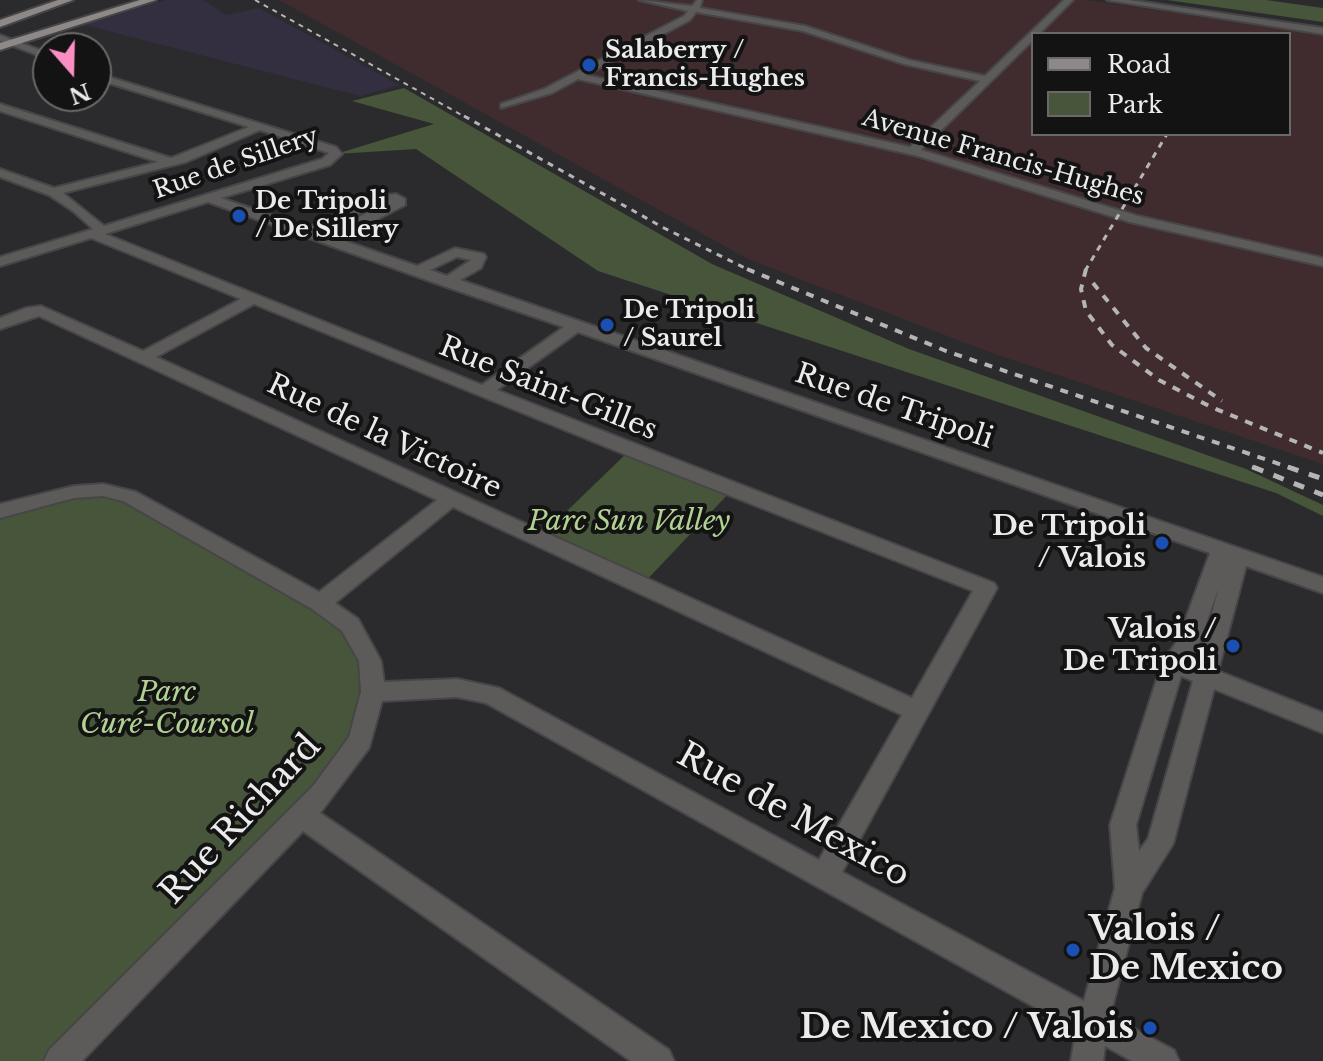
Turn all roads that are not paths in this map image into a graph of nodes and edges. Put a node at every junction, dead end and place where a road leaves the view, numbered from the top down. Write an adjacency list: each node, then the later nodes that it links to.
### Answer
1 (115, 0): 14 (main road)
2 (151, 0): 14 (main road)
3 (643, 0): 8 (street)
4 (1069, 0): 12 (street)
5 (1111, 0): 10 (street)
6 (1146, 0): 10 (street)
7 (72, 3): 9 (main road); 11 (main road)
8 (698, 5): 16 (street); 17 (street)
9 (0, 24)
10 (1323, 28)
11 (0, 32)
12 (1036, 32)
13 (1031, 37): 17 (street)
14 (3, 42): 15 (street)
15 (32, 51)
16 (577, 76): 19 (street); 22 (street, Avenue Francis-Hughes)
17 (987, 79): 22 (street)
18 (112, 81): 21 (street, Rue de Sillery)
19 (505, 106)
20 (0, 107): 23 (street)
21 (261, 126): 23 (street); 26 (street, Rue de Sillery)
22 (913, 151): 31 (street, Avenue Francis-Hughes)
23 (171, 162): 25 (street)
24 (0, 173): 25 (street, Rue Saint-Gilles)
25 (53, 192): 27 (street, Rue Saint-Gilles)
26 (208, 198): 27 (street, Rue de Sillery); 28 (street, Rue de Tripoli)
27 (97, 233): 30 (street, Rue de Sillery); 34 (street, Rue Saint-Gilles)
28 (308, 233): 29 (street, Rue de Tripoli); 29 (street)
29 (326, 240): 32 (street, Rue de Tripoli)
30 (0, 262)
31 (1323, 262)
32 (417, 271): 33 (street, Rue de Tripoli); 33 (street)
33 (446, 282): 36 (street, Rue de Tripoli)
34 (252, 299): 37 (street); 38 (street, Rue Saint-Gilles)
35 (0, 324): 37 (street, Rue de la Victoire)
36 (575, 327): 38 (street); 41 (street, Rue de Tripoli)
37 (144, 357): 39 (street, Rue de la Victoire)
38 (486, 390): 47 (street, Rue Saint-Gilles)
39 (450, 499): 43 (street); 47 (street, Rue de la Victoire)
40 (0, 511): 43 (street, Rue Richard)
41 (1230, 552): 42 (street, Rue de Tripoli); 44 (street); 45 (street)
42 (1323, 585)
43 (320, 603): 46 (street, Rue Richard)
44 (1173, 663): 45 (street); 51 (street)
45 (1206, 676): 48 (street); 51 (street)
46 (373, 692): 49 (street, Rue Richard); 50 (street, Rue de Mexico)
47 (917, 711): 50 (street)
48 (1323, 723)
49 (302, 815): 53 (street, Rue Richard); 54 (street)
50 (825, 876): 52 (street, Rue de Mexico)
51 (1129, 888): 52 (street)
52 (1093, 1023): 55 (street); 56 (street, Rue de Mexico)
53 (60, 1061)
54 (658, 1061)
55 (1087, 1061)
56 (1163, 1061)

